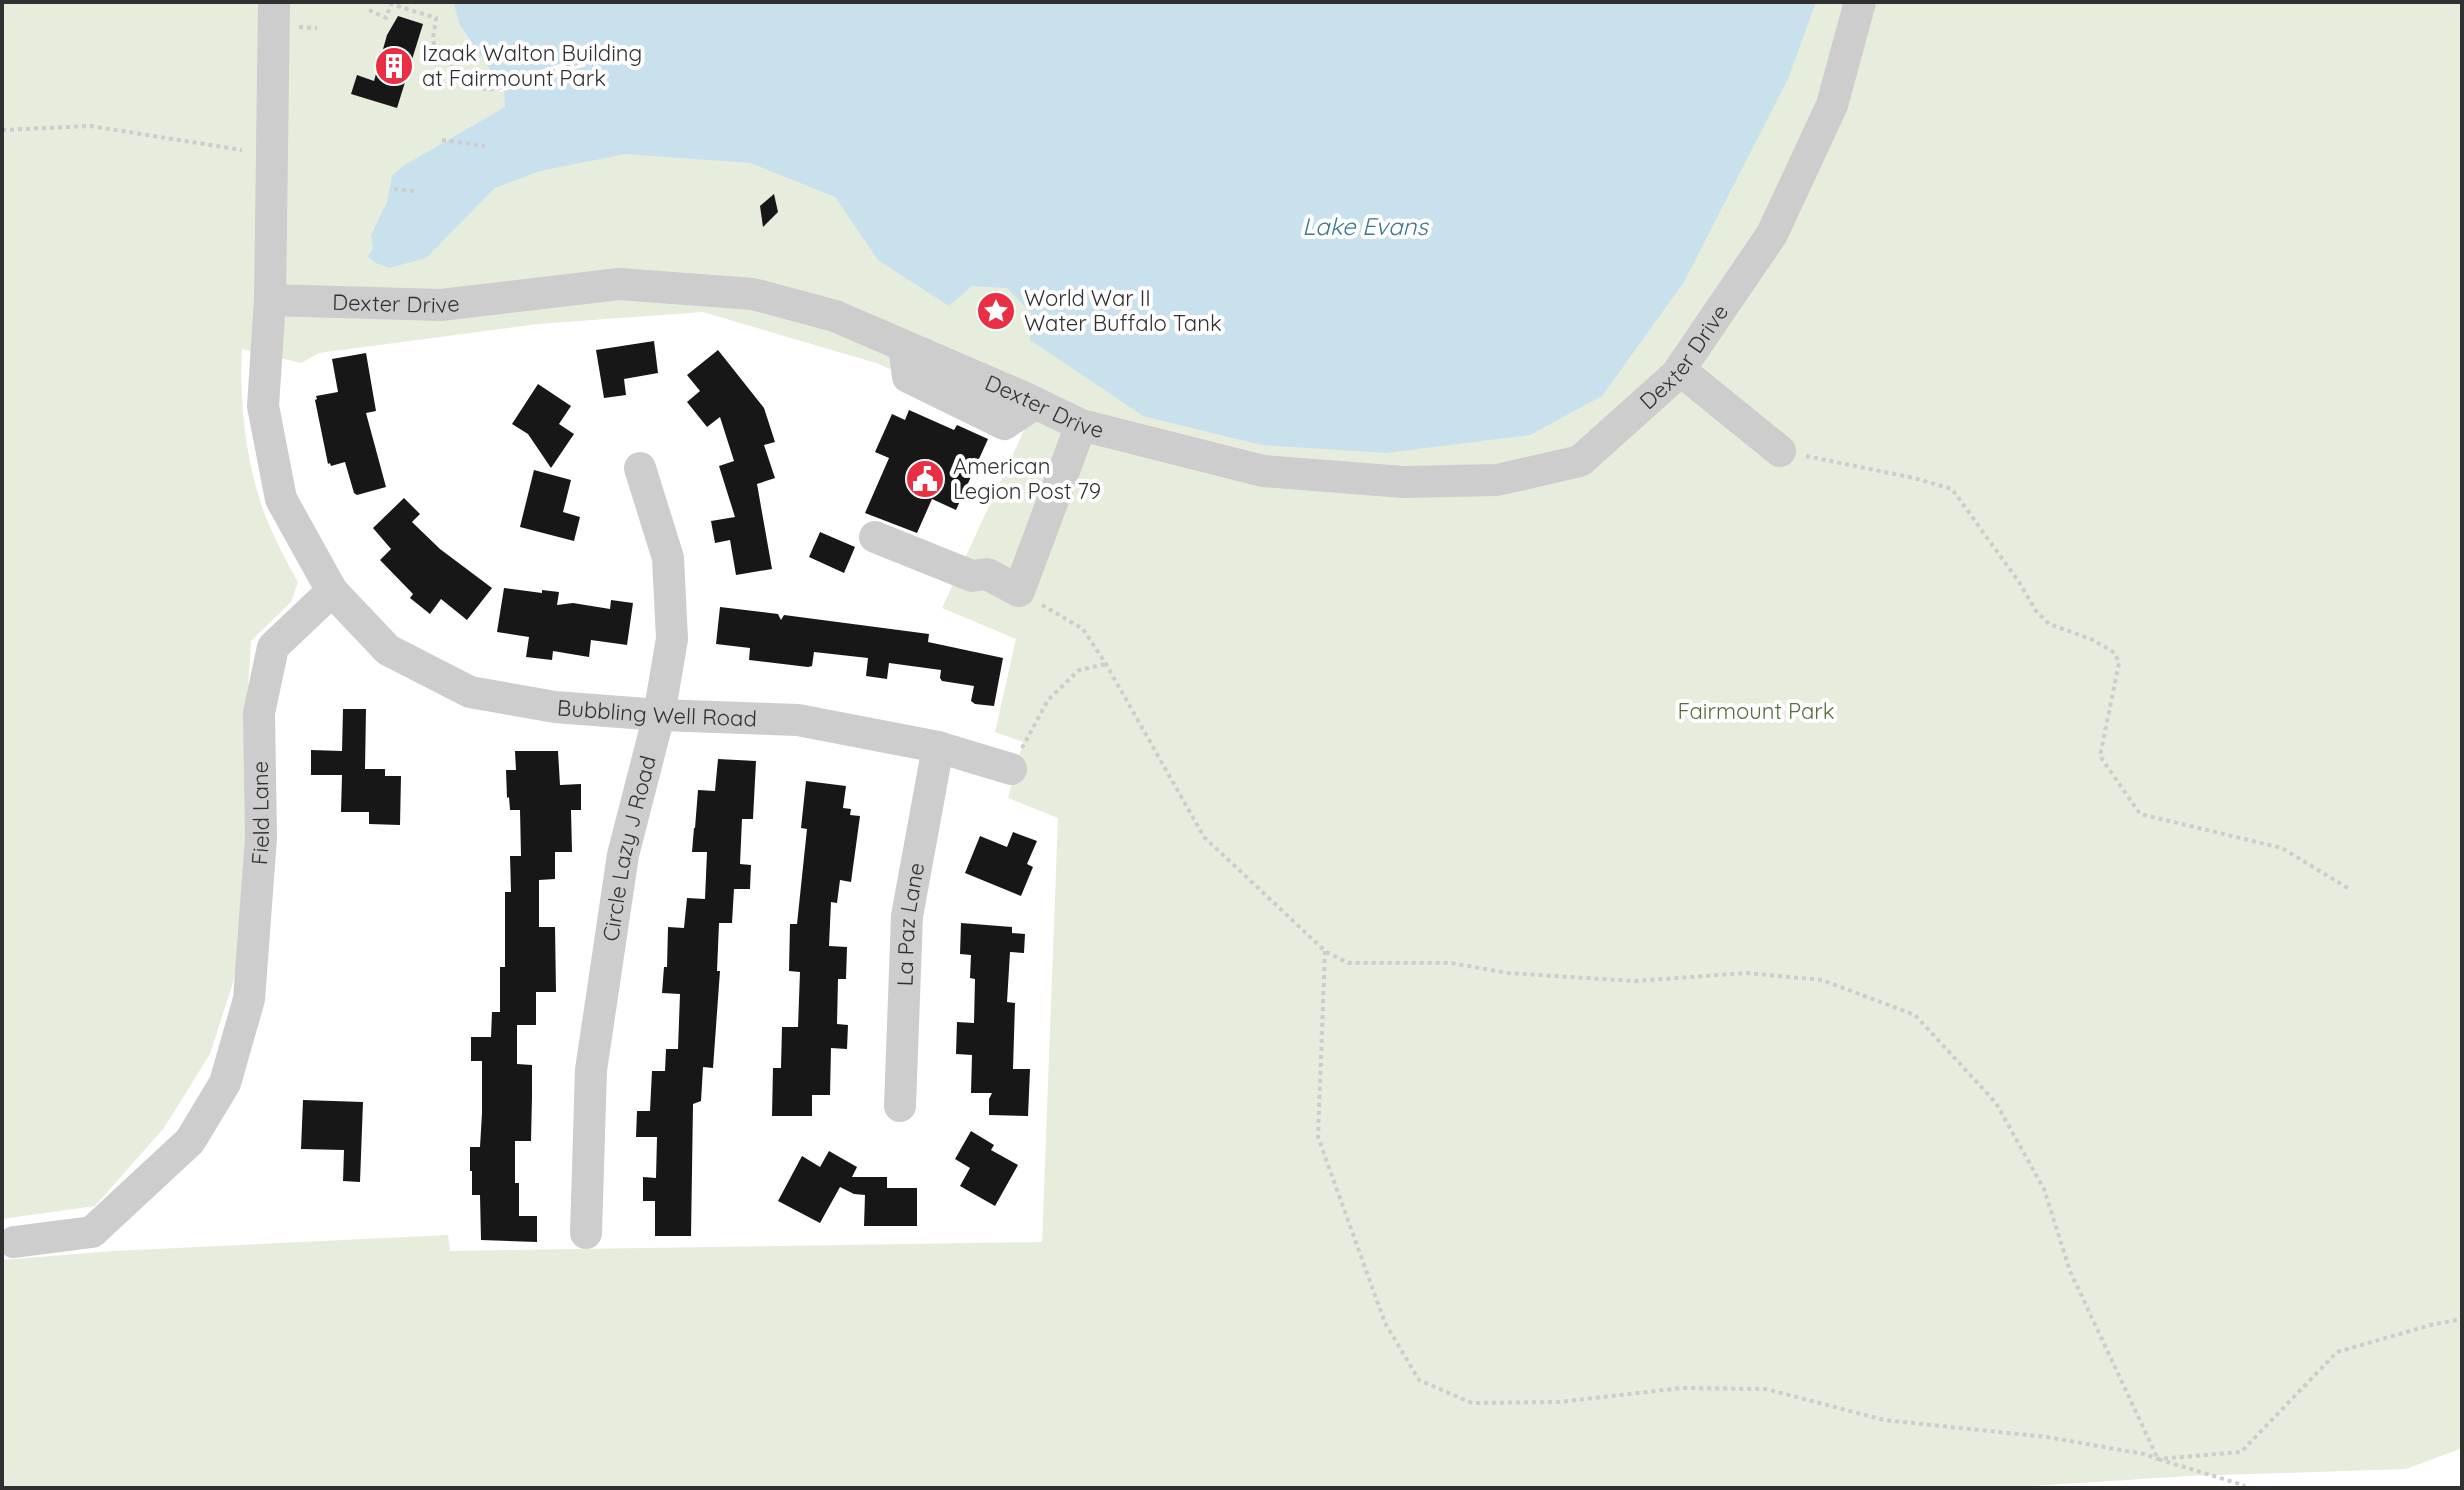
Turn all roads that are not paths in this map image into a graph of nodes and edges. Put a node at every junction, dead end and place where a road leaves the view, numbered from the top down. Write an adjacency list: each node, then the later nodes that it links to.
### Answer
1 (1860, 2): 4 (street, Dexter Drive)
2 (283, 14): 3 (street)
3 (270, 300): 5 (street, Dexter Drive); 9 (street)
4 (1680, 370): 5 (street, Dexter Drive); 6 (street)
5 (1081, 425): 8 (street)
6 (1780, 451)
7 (640, 468): 10 (street, Circle Lazy J Road)
8 (875, 537)
9 (332, 591): 10 (street, Bubbling Well Road); 15 (street, Field Lane)
10 (659, 715): 11 (street, Bubbling Well Road); 14 (street, Circle Lazy J Road)
11 (938, 747): 12 (street, Bubbling Well Road); 13 (street, La Paz Lane)
12 (1011, 769)
13 (900, 1106)
14 (586, 1233)
15 (14, 1242)

